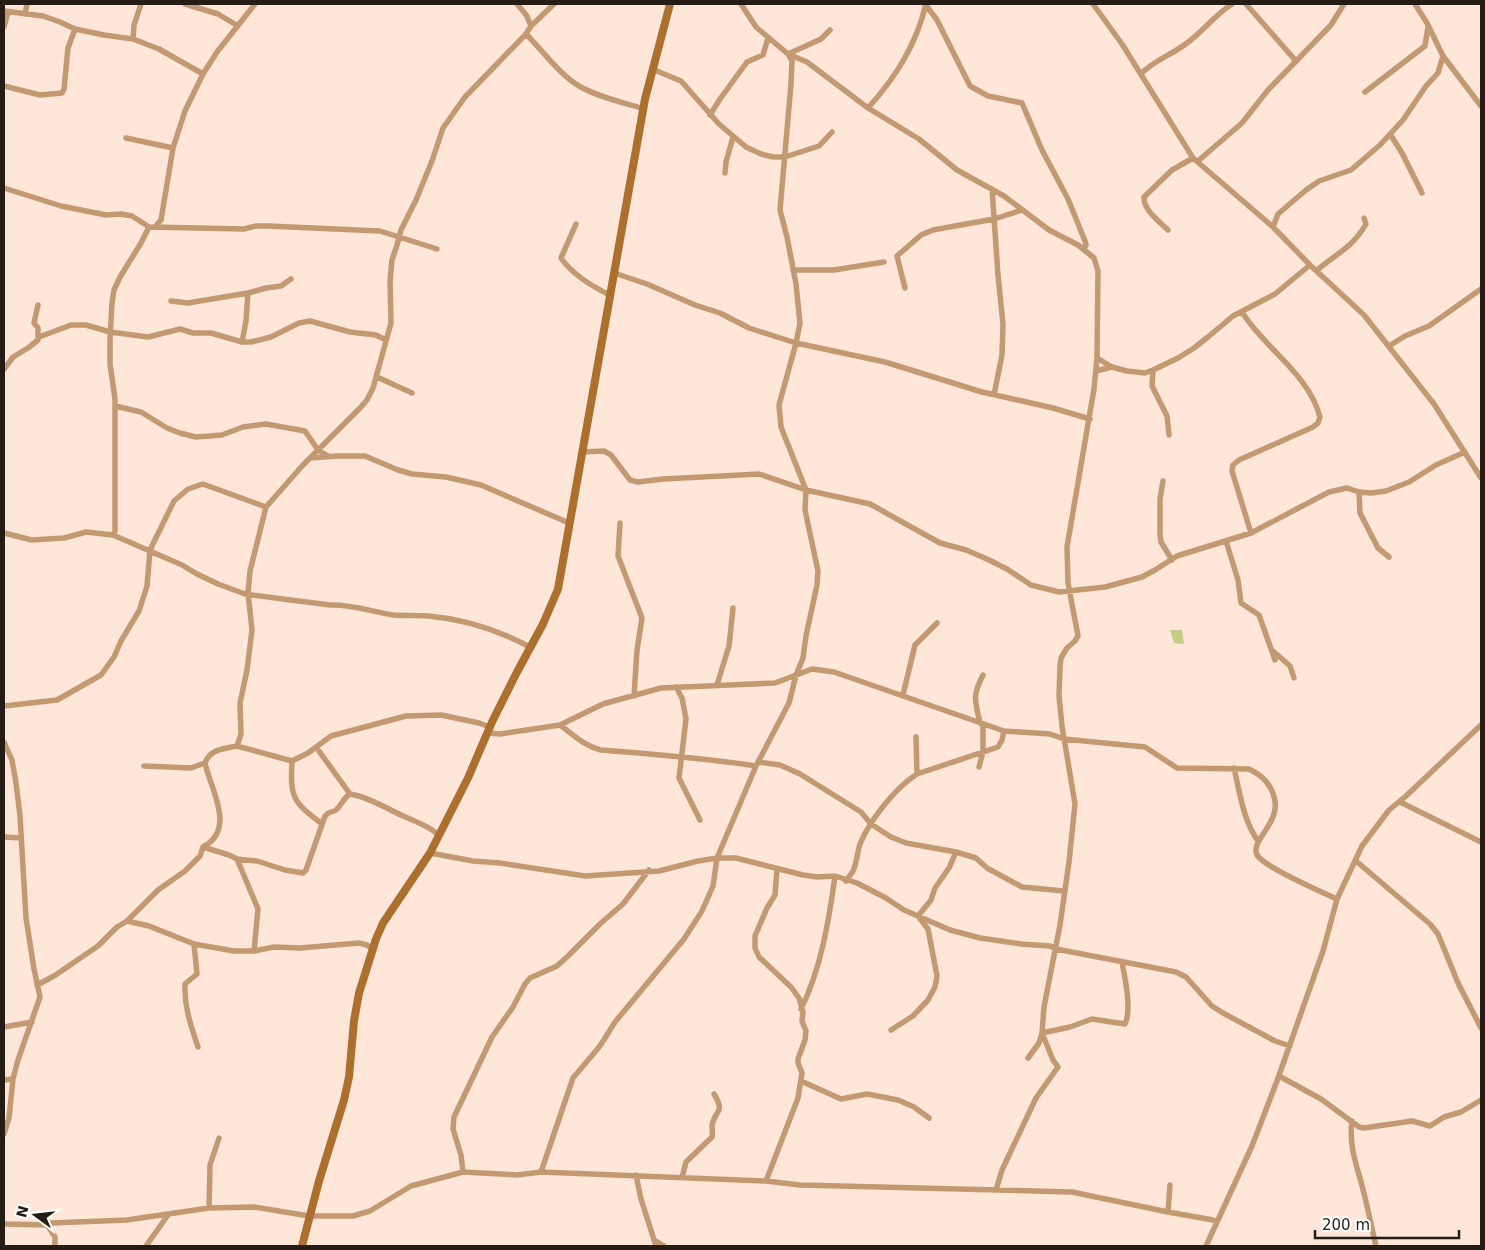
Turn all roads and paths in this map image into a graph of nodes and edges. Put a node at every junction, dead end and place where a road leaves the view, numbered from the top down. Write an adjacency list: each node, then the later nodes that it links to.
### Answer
1 (27, 4): 16 (street)
2 (141, 4): 25 (street)
3 (185, 4): 17 (street)
4 (255, 4): 17 (street)
5 (517, 4): 18 (street)
6 (554, 4): 18 (street)
7 (670, 4): 29 (street)
8 (741, 4): 24 (street)
9 (926, 4): 35 (street); 60 (street)
10 (1093, 4): 31 (street)
11 (1232, 4): 31 (street)
12 (1246, 4): 28 (street)
13 (1344, 4): 28 (street)
14 (1415, 4): 19 (street)
15 (6, 12): 16 (street); 20 (street)
16 (25, 14): 21 (street)
17 (238, 26): 30 (street)
18 (531, 26): 23 (street)
19 (1428, 26): 27 (street); 33 (street)
20 (4, 27)
21 (74, 29): 25 (street); 32 (street)
22 (830, 30): 26 (street)
23 (526, 34): 36 (street); 58 (street)
24 (768, 38): 26 (street); 37 (street)
25 (133, 39): 30 (street)
26 (788, 54): 35 (street); 43 (street)
27 (1443, 56): 34 (street); 39 (street)
28 (1296, 61): 44 (street)
29 (652, 68): 36 (street); 37 (street)
30 (203, 74): 42 (street)
31 (1141, 74): 44 (street)
32 (4, 86)
33 (1365, 92)
34 (1481, 106)
35 (868, 108): 47 (street)
36 (643, 110): 65 (street)
37 (710, 115): 40 (street)
38 (832, 132): 43 (street)
39 (1390, 134): 48 (street); 55 (street)
40 (733, 137): 43 (street); 45 (street)
41 (126, 138): 42 (street)
42 (173, 148): 52 (street)
43 (785, 157): 63 (street)
44 (1195, 159): 55 (street); 57 (street)
45 (725, 172)
46 (4, 188): 54 (street)
47 (992, 189): 49 (street); 51 (street)
48 (1422, 193)
49 (1022, 210): 51 (street); 60 (street)
50 (1364, 218): 64 (street)
51 (994, 219): 67 (street); 87 (street)
52 (161, 220): 54 (street); 56 (street)
53 (576, 224): 70 (street)
54 (152, 227): 56 (street); 74 (street)
55 (1273, 227): 62 (street)
56 (166, 228): 58 (street)
57 (1168, 230)
58 (399, 236): 59 (street); 76 (street)
59 (437, 248)
60 (1084, 249): 80 (street)
61 (884, 262): 63 (street)
62 (1310, 265): 64 (street); 73 (street)
63 (793, 270): 78 (street)
64 (1317, 270): 79 (street)
65 (614, 274): 70 (street); 78 (street)
66 (291, 279): 69 (street)
67 (905, 288)
68 (1481, 289): 79 (street)
69 (248, 293): 71 (street); 77 (street)
70 (610, 295): 92 (street)
71 (171, 301)
72 (38, 305): 75 (street)
73 (1242, 312): 83 (street); 104 (street)
74 (110, 332): 75 (street); 77 (street); 88 (street)
75 (39, 337): 82 (street)
76 (386, 340): 77 (street); 85 (street)
77 (242, 342)
78 (796, 344): 87 (street); 98 (street)
79 (1389, 346): 93 (street)
80 (1097, 358): 81 (street); 84 (street)
81 (1112, 366): 83 (street); 84 (street)
82 (4, 369)
83 (1153, 370): 90 (street)
84 (1096, 371): 89 (street)
85 (376, 377): 86 (street); 91 (street)
86 (412, 392)
87 (994, 395): 89 (street)
88 (115, 406): 91 (street); 105 (street)
89 (1090, 419): 110 (street)
90 (1169, 436)
91 (318, 450): 94 (street); 95 (street)
92 (582, 452): 98 (street); 101 (street)
93 (1465, 452): 96 (street); 99 (street)
94 (328, 456): 95 (street); 101 (street)
95 (310, 458): 100 (street)
96 (1481, 478)
97 (1163, 481): 109 (street)
98 (806, 490): 110 (street); 117 (street)
99 (1359, 492): 104 (street); 108 (street)
100 (266, 507): 107 (street); 111 (street)
101 (569, 523): 114 (street)
102 (620, 523): 123 (street)
103 (4, 533): 105 (street)
104 (1251, 533): 106 (street)
105 (116, 534): 107 (street)
106 (1226, 542): 109 (street); 115 (street)
107 (150, 550): 111 (street); 124 (street)
108 (1389, 557)
109 (1172, 560): 110 (street)
110 (1070, 590): 131 (street)
111 (248, 593): 114 (street); 133 (street)
112 (733, 608): 120 (street)
113 (937, 623): 122 (street)
114 (530, 648): 128 (street)
115 (1271, 650): 116 (street); 119 (street)
116 (1275, 660)
117 (796, 675): 120 (street); 122 (street); 139 (street)
118 (983, 675): 125 (street)
119 (1294, 678)
120 (717, 685): 121 (street)
121 (676, 687): 123 (street); 136 (street)
122 (903, 695): 125 (street)
123 (634, 696): 126 (street)
124 (4, 706)
125 (981, 724): 129 (street); 135 (street)
126 (560, 725): 128 (street); 136 (street)
127 (1481, 725): 145 (street)
128 (489, 730): 134 (street); 149 (street)
129 (1004, 731): 131 (street); 135 (street)
130 (916, 737): 143 (street)
131 (1064, 739): 142 (street); 164 (street)
132 (4, 742): 151 (street)
133 (237, 746): 137 (street); 138 (street)
134 (316, 747): 137 (street); 144 (street)
135 (983, 752): 141 (street); 143 (street)
136 (682, 758): 139 (street); 146 (street)
137 (292, 761): 147 (street)
138 (205, 763): 140 (street); 154 (street)
139 (757, 764): 148 (street); 157 (street)
140 (144, 766)
141 (979, 767)
142 (1234, 768): 152 (street); 152 (street)
143 (917, 774): 148 (street)
144 (350, 794): 147 (street); 149 (street)
145 (1400, 802): 153 (street); 159 (street)
146 (700, 820)
147 (322, 824): 158 (street)
148 (871, 824): 155 (street); 163 (street)
149 (439, 835): 156 (street)
150 (4, 837): 151 (street)
151 (21, 838): 173 (street)
152 (1258, 841): 165 (street)
153 (1481, 842)
154 (203, 847): 158 (street); 167 (street)
155 (956, 852): 164 (street); 166 (street)
156 (430, 853): 161 (street); 169 (street)
157 (717, 858): 160 (street); 161 (street); 194 (street)
158 (236, 859): 171 (street)
159 (1356, 861): 165 (street); 177 (street)
160 (777, 869): 162 (street); 174 (street)
161 (649, 870): 193 (street)
162 (835, 876): 163 (street); 174 (street)
163 (846, 881): 166 (street)
164 (1064, 891): 170 (street)
165 (1337, 899): 180 (street)
166 (918, 916): 170 (street); 178 (street)
167 (127, 921): 168 (street); 173 (street)
168 (194, 944): 171 (street); 181 (street)
169 (372, 948): 171 (street); 204 (street)
170 (1056, 949): 172 (street); 179 (street)
171 (254, 951)
172 (1122, 962): 179 (street); 180 (street)
173 (37, 985): 175 (street)
174 (802, 998): 186 (street)
175 (32, 1022): 176 (street); 184 (street)
176 (4, 1027)
177 (1481, 1028)
178 (891, 1030)
179 (1042, 1033): 182 (street); 199 (street)
180 (1290, 1046): 183 (street)
181 (198, 1047)
182 (1028, 1058)
183 (1279, 1076): 190 (street); 202 (street)
184 (13, 1079): 185 (street); 191 (street)
185 (4, 1080)
186 (801, 1081): 189 (street); 197 (street)
187 (714, 1094): 196 (street)
188 (1481, 1100): 190 (street)
189 (929, 1118)
190 (1352, 1121): 216 (street)
191 (4, 1134)
192 (219, 1138): 200 (street)
193 (463, 1172): 194 (street); 204 (street)
194 (541, 1172): 195 (street)
195 (636, 1175): 196 (street); 209 (street)
196 (682, 1178): 197 (street)
197 (766, 1181): 199 (street)
198 (1170, 1185): 201 (street)
199 (996, 1190): 201 (street)
200 (209, 1208): 203 (street); 204 (street)
201 (1168, 1212): 205 (street)
202 (1221, 1213): 205 (street); 208 (street)
203 (168, 1215): 207 (street); 211 (street)
204 (309, 1216): 212 (street)
205 (1213, 1220): 208 (street)
206 (4, 1224): 207 (street)
207 (47, 1225): 210 (street)
208 (1213, 1229): 215 (street)
209 (654, 1240): 213 (street); 214 (street)
210 (55, 1246)
211 (146, 1246)
212 (302, 1246)
213 (656, 1246)
214 (664, 1246)
215 (1206, 1246)
216 (1376, 1246)

